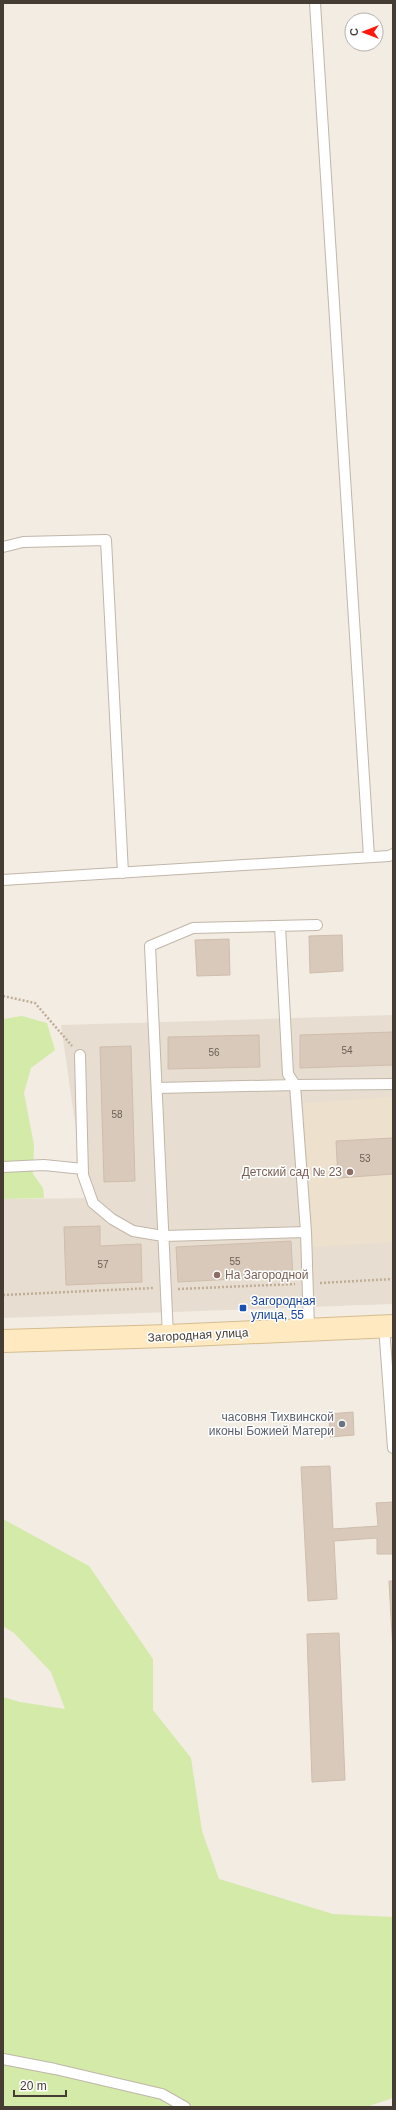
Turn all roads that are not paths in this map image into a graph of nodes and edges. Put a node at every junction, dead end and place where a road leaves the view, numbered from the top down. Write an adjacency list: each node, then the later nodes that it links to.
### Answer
1 (315, 3): 4 (lane)
2 (3, 547): 5 (lane)
3 (393, 854): 4 (lane)
4 (368, 857): 5 (lane)
5 (123, 873): 6 (lane)
6 (3, 880)
7 (317, 925): 8 (lane)
8 (280, 926): 11 (lane); 12 (lane)
9 (80, 1055): 14 (lane)
10 (393, 1084): 11 (lane)
11 (295, 1085): 12 (lane); 15 (lane)
12 (157, 1088): 16 (lane)
13 (3, 1167): 14 (lane)
14 (83, 1169): 16 (lane)
15 (306, 1232): 16 (lane); 18 (lane)
16 (163, 1236): 19 (lane)
17 (389, 1326): 18 (main road, Загородная улица); 21 (lane)
18 (309, 1329): 19 (main road, Загородная улица)
19 (168, 1336): 20 (main road, Загородная улица)
20 (3, 1341)
21 (393, 1448)
22 (3, 2059): 23 (lane)
23 (185, 2107)

